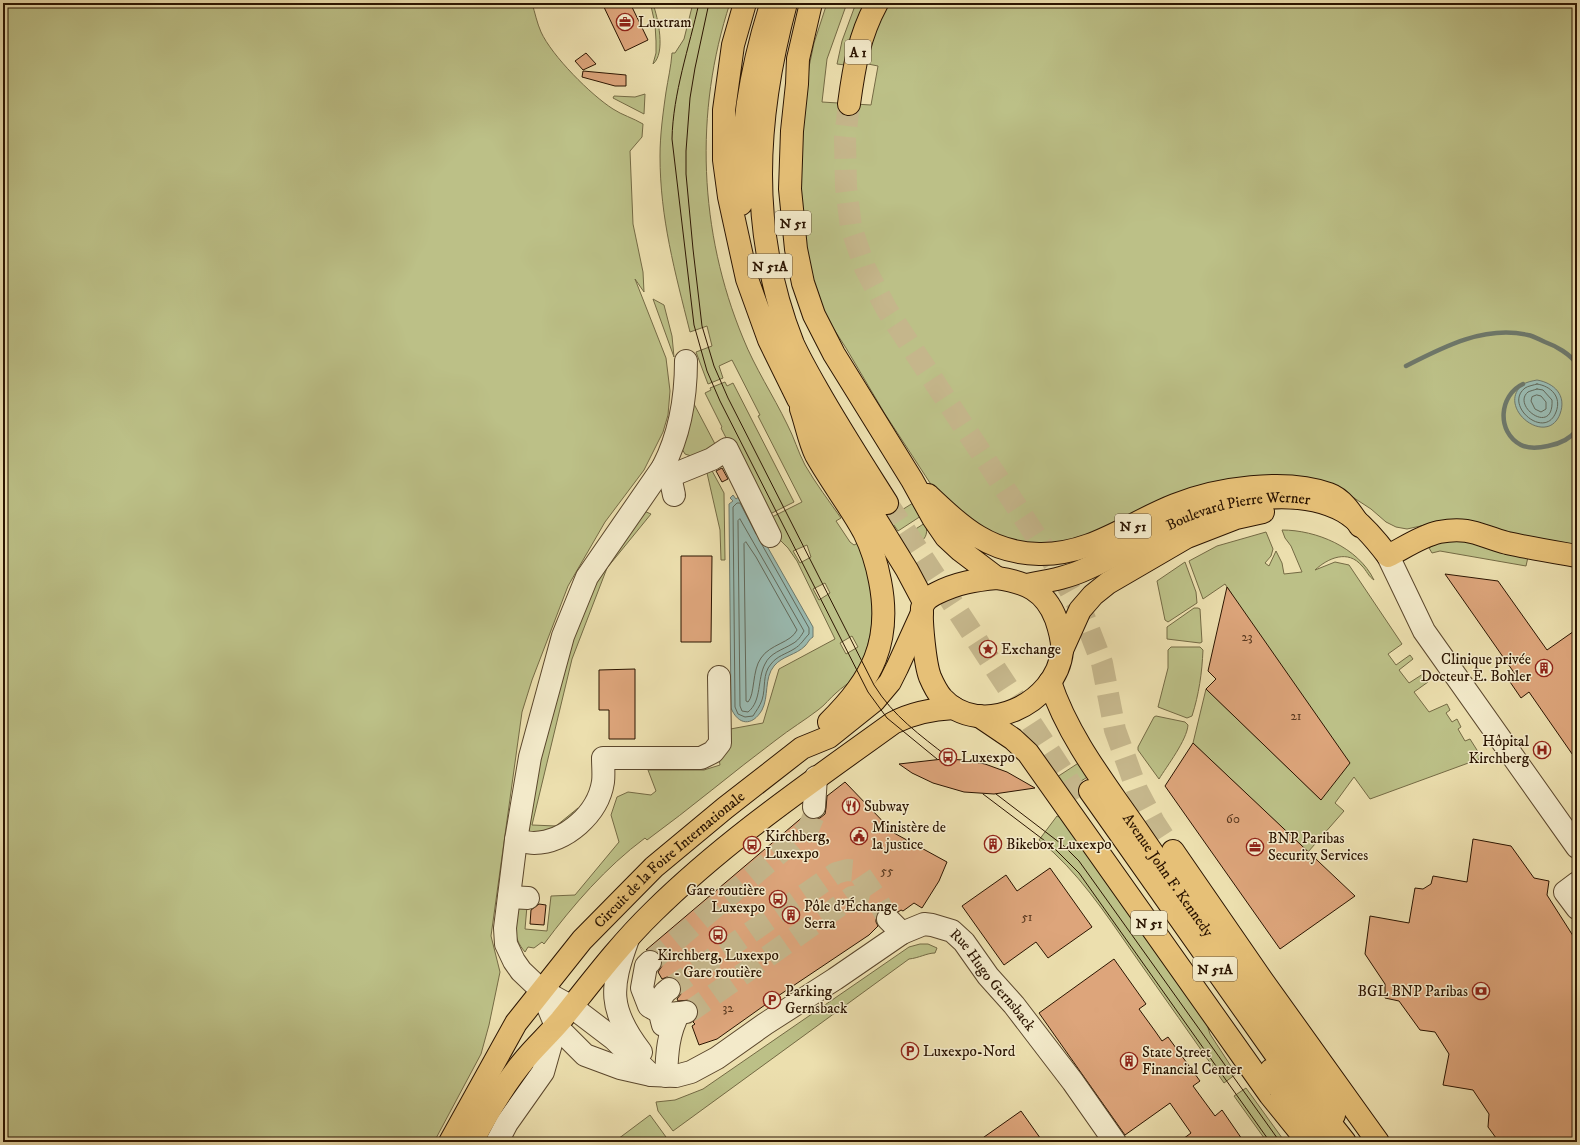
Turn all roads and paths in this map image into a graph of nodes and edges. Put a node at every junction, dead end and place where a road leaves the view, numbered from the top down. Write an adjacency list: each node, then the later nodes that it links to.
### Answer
1 (746, 3): 10 (main road, N 51)
2 (772, 3): 10 (main road, N 51)
3 (786, 3): 4 (main road, N 51A)
4 (801, 3)
5 (811, 3): 8 (main road, N 51)
6 (819, 3): 8 (main road)
7 (877, 3): 9 (main road, A 1)
8 (797, 84): 14 (main road, N 51)
9 (849, 104)
10 (742, 249): 12 (main road, N 51)
11 (686, 361): 13 (street)
12 (798, 399): 21 (main road, N 51); 27 (main road)
13 (669, 479): 16 (street); 30 (street)
14 (912, 480): 15 (main road, N 51); 19 (main road, N 51)
15 (1360, 526): 17 (main road, Boulevard Pierre Werner); 20 (main road, Boulevard Pierre Werner); 22 (main road, Boulevard Pierre Werner)
16 (770, 536)
17 (1388, 556): 18 (main road); 31 (street)
18 (1577, 556)
19 (997, 578): 20 (main road, N 51); 21 (main road, N 51)
20 (1027, 585): 22 (main road, N 51)
21 (923, 608): 25 (main road, N 51); 27 (main road, Circuit de la Foire Internationale)
22 (1062, 650): 24 (main road, N 51)
23 (719, 677): 30 (street)
24 (1050, 682): 26 (main road, N 51); 50 (main road, Avenue John F. Kennedy / N 51)
25 (954, 708): 26 (main road, N 51); 28 (main road, Circuit de la Foire Internationale)
26 (979, 716): 47 (main road, N 51)
27 (802, 748): 38 (main road, Circuit de la Foire Internationale)
28 (816, 777): 29 (street); 35 (main road, Circuit de la Foire Internationale)
29 (814, 807)
30 (516, 840): 38 (street)
31 (1577, 848)
32 (1173, 851): 51 (main road)
33 (1577, 883): 34 (street)
34 (1577, 908)
35 (628, 939): 39 (main road, Circuit de la Foire Internationale); 42 (street)
36 (650, 962): 40 (street)
37 (669, 989): 40 (street)
38 (541, 990): 39 (street); 41 (street, Rue Hugo Gernsback); 43 (main road, Circuit de la Foire Internationale)
39 (572, 1007): 41 (main road, Circuit de la Foire Internationale); 42 (street)
40 (675, 1013): 42 (street)
41 (556, 1026): 42 (street, Rue Hugo Gernsback); 44 (main road, Circuit de la Foire Internationale); 45 (street)
42 (659, 1075): 46 (street, Rue Hugo Gernsback)
43 (450, 1142)
44 (472, 1142)
45 (497, 1142)
46 (1116, 1142)
47 (1308, 1142)
48 (1318, 1142): 49 (main road, N 51A)
49 (1344, 1142)
50 (1351, 1142)
51 (1378, 1142)

